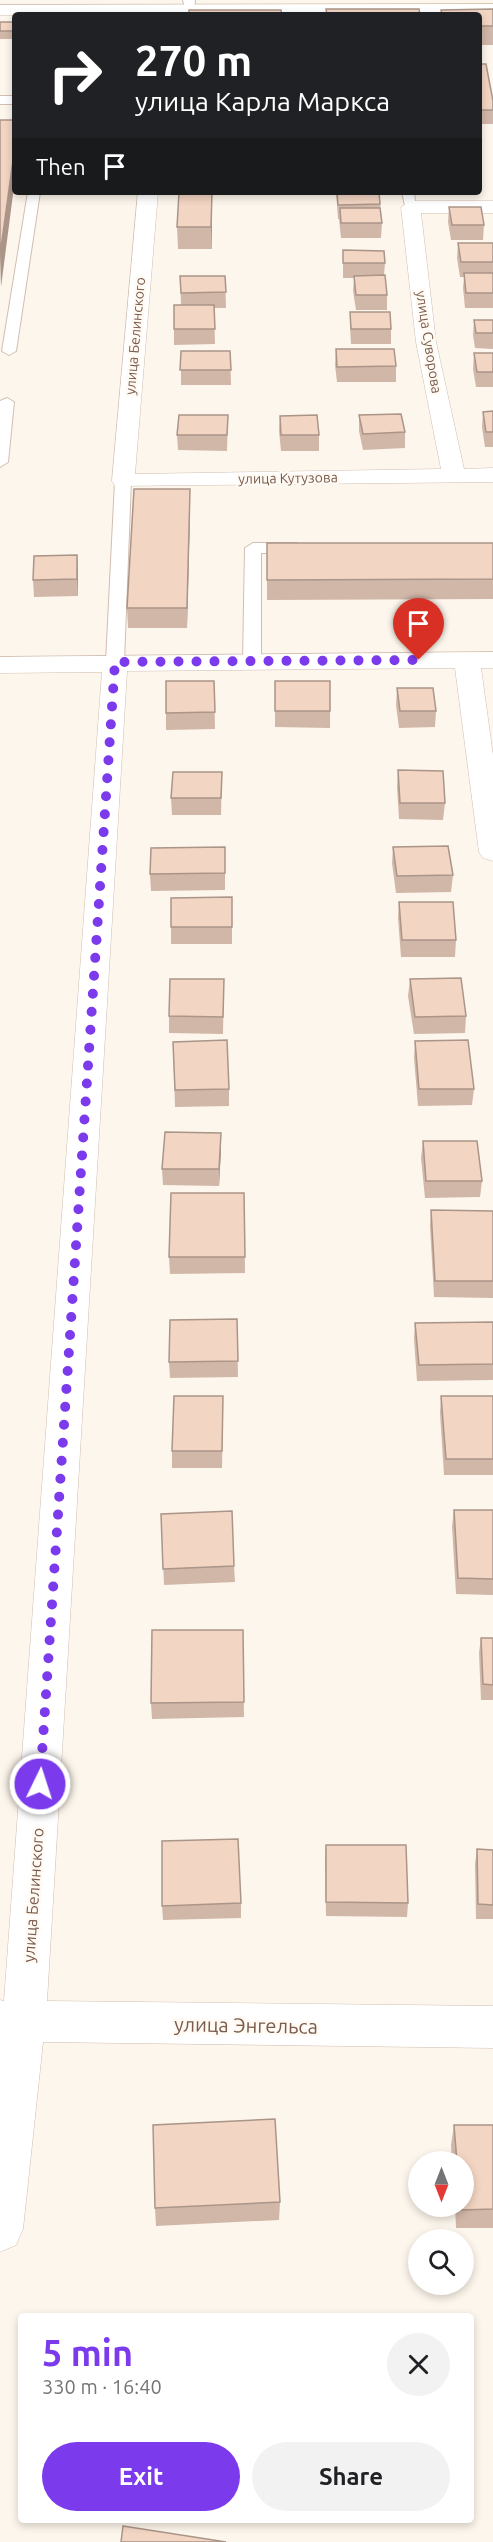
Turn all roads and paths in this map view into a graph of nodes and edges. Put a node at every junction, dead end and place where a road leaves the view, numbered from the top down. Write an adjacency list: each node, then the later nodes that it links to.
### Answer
1 (101, 5): 5 (street); 6 (street)
2 (190, 5): 3 (street); 7 (street)
3 (493, 9)
4 (0, 10): 5 (street)
5 (62, 12)
6 (155, 12)
7 (166, 12)
8 (34, 195): 12 (lane)
9 (148, 195): 17 (street, улица Белинского)
10 (409, 200): 11 (street); 15 (street, улица Суворова)
11 (493, 207)
12 (9, 351)
13 (7, 402): 14 (lane)
14 (0, 462)
15 (454, 475): 16 (street, улица Кутузова); 17 (street, улица Кутузова)
16 (493, 475)
17 (123, 481): 22 (lane)
18 (310, 548): 21 (lane)
19 (467, 660): 20 (street); 21 (street); 24 (street)
20 (493, 660)
21 (252, 661): 22 (street)
22 (115, 662): 23 (street); 25 (street, улица Белинского)
23 (0, 665)
24 (493, 852)
25 (12, 2022): 26 (street, улица Энгельса); 27 (street, улица Белинского)
26 (493, 2027)
27 (0, 2229)

